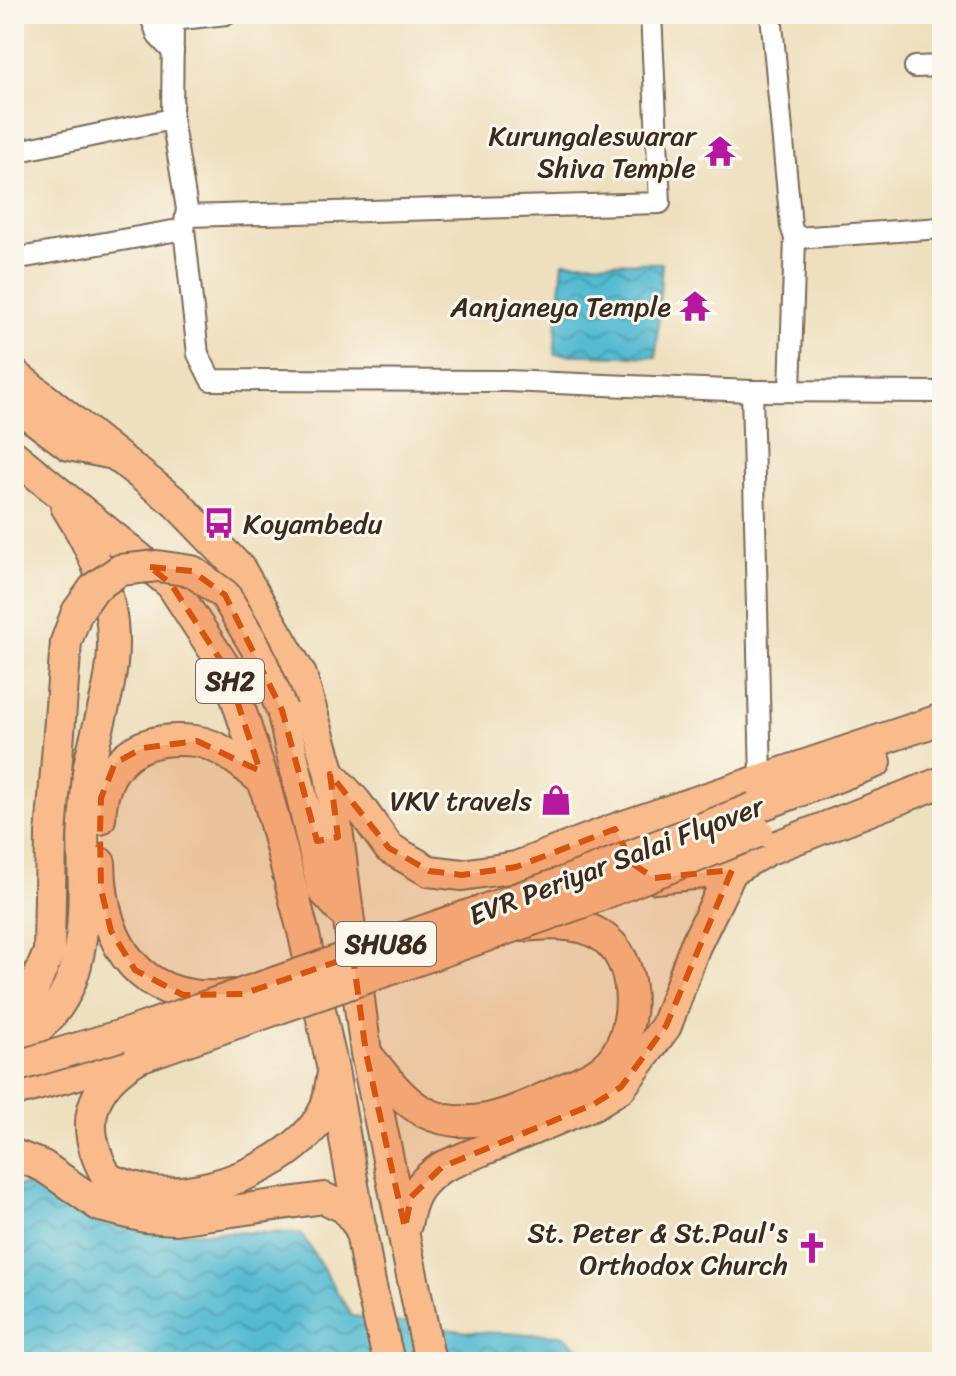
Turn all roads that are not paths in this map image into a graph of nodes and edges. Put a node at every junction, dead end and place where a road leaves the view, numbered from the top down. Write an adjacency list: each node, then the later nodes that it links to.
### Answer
1 (150, 14): 5 (street)
2 (226, 14): 5 (street)
3 (651, 14): 10 (street)
4 (771, 14): 12 (street)
5 (173, 52): 8 (street)
6 (942, 66): 7 (street)
7 (915, 67)
8 (172, 119): 9 (street); 10 (street)
9 (14, 152)
10 (185, 222): 13 (street); 16 (street)
11 (942, 228): 12 (street)
12 (795, 238): 15 (street)
13 (14, 259)
14 (14, 374): 21 (main road, SH2)
15 (790, 390): 16 (street); 17 (street)
16 (752, 391): 28 (street)
17 (942, 392)
18 (14, 404): 20 (main road)
19 (14, 430): 20 (main road)
20 (57, 449): 21 (main road); 23 (main road)
21 (115, 455): 27 (main road, SH2)
22 (14, 456): 23 (main road, SH2)
23 (64, 495): 29 (main road, SH2); 36 (main road)
24 (942, 719): 28 (main road)
25 (942, 737): 35 (main road, EVR Periyar Salai Flyover / SHU86, bridge)
26 (942, 763): 34 (main road, EVR Periyar Salai Flyover / SHU86, bridge)
27 (330, 774): 31 (main road); 33 (main road, SH2)
28 (761, 780): 31 (main road)
29 (264, 782): 35 (main road, bridge); 39 (main road, SH2)
30 (942, 782): 32 (main road)
31 (615, 829): 32 (main road)
32 (732, 870): 42 (main road)
33 (348, 917): 36 (main road, bridge); 37 (main road, SH2)
34 (512, 927): 37 (main road, bridge); 38 (main road, EVR Periyar Salai Flyover / SHU86, bridge)
35 (243, 994): 36 (main road, EVR Periyar Salai Flyover / SHU86, bridge)
36 (17, 1049)
37 (366, 1053): 42 (main road, SH2)
38 (139, 1057): 39 (main road); 40 (main road, EVR Periyar Salai Flyover / SHU86)
39 (333, 1070): 43 (main road, SH2)
40 (14, 1091)
41 (14, 1155): 43 (main road)
42 (405, 1228): 45 (main road, SH2)
43 (361, 1229): 44 (main road, SH2)
44 (389, 1362)
45 (430, 1362)

